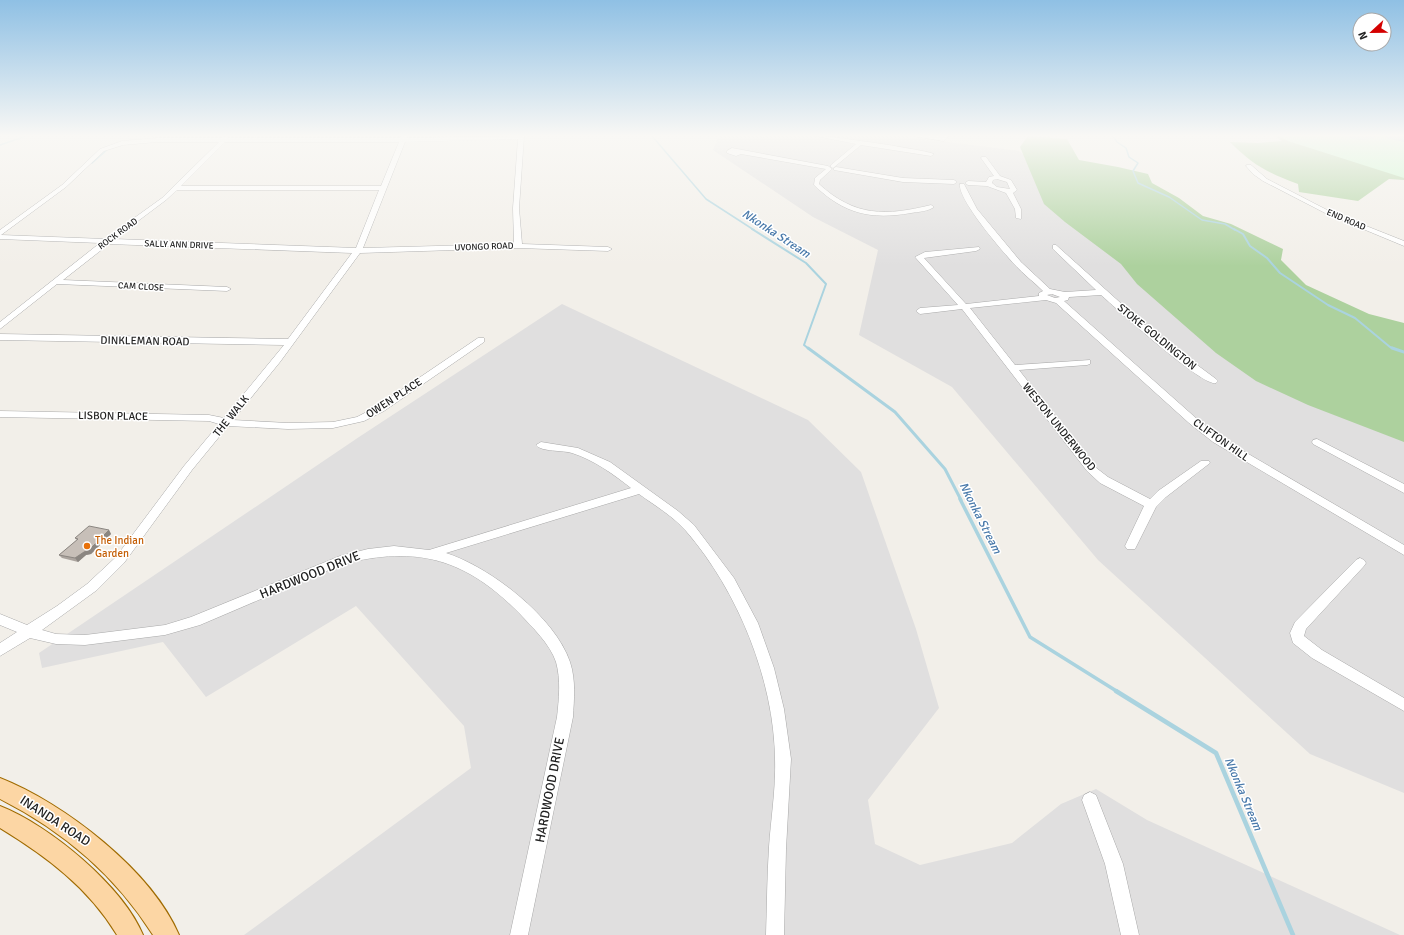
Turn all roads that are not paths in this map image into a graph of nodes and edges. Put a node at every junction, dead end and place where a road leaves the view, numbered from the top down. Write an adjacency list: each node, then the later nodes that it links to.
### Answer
1 (71, 180): 17 (street)
2 (185, 180): 12 (street, ROCK ROAD)
3 (387, 180): 13 (street, THE WALK)
4 (518, 180): 21 (street)
5 (817, 180): 15 (street)
6 (896, 180): 10 (street)
7 (990, 180): 11 (street)
8 (1006, 180): 14 (street)
9 (1264, 180): 20 (street, END ROAD)
10 (962, 183): 11 (street); 29 (street)
11 (988, 184): 14 (street)
12 (176, 188): 13 (street); 19 (street, ROCK ROAD)
13 (384, 188): 23 (street, THE WALK)
14 (1009, 192): 16 (street)
15 (931, 207)
16 (1019, 218)
17 (0, 233)
18 (0, 237): 19 (street, SALLY ANN DRIVE)
19 (106, 242): 23 (street, SALLY ANN DRIVE); 26 (street, ROCK ROAD)
20 (1404, 244)
21 (518, 246): 23 (street, UVONGO ROAD); 24 (street, UVONGO ROAD)
22 (1056, 247): 28 (street, STOKE GOLDINGTON)
23 (359, 249): 36 (street, THE WALK)
24 (608, 249)
25 (976, 249): 31 (street, WESTON UNDERWOOD)
26 (55, 282): 27 (street, CAM CLOSE); 33 (street, ROCK ROAD)
27 (227, 289)
28 (1102, 292): 30 (street); 39 (street, STOKE GOLDINGTON)
29 (1046, 294): 30 (street); 31 (street)
30 (1062, 298): 49 (street, CLIFTON HILL)
31 (964, 306): 32 (street); 38 (street, WESTON UNDERWOOD)
32 (920, 311)
33 (0, 326)
34 (0, 337): 36 (street, DINKLEMAN ROAD)
35 (481, 340): 41 (street, OWEN PLACE)
36 (290, 342): 41 (street, THE WALK)
37 (1087, 362): 38 (street, WESTON UNDERWOOD)
38 (1012, 368): 47 (street, WESTON UNDERWOOD)
39 (1213, 381)
40 (0, 414): 41 (street, LISBON PLACE)
41 (225, 422): 53 (street, THE WALK)
42 (1317, 442): 46 (street)
43 (541, 445): 45 (street)
44 (1205, 463): 47 (street)
45 (641, 489): 50 (street); 62 (street)
46 (1404, 489)
47 (1151, 505): 48 (street)
48 (1131, 546)
49 (1404, 551)
50 (433, 553): 53 (street, HARDWOOD DRIVE); 61 (street, HARDWOOD DRIVE)
51 (1360, 563): 55 (street)
52 (0, 619): 53 (street, HARDWOOD DRIVE)
53 (29, 632): 54 (street, THE WALK)
54 (0, 650)
55 (1404, 705)
56 (0, 788): 60 (main road, INANDA ROAD)
57 (1090, 800): 63 (street)
58 (0, 816): 59 (main road, INANDA ROAD)
59 (131, 935)
60 (167, 935)
61 (519, 935)
62 (775, 935)
63 (1130, 935)

